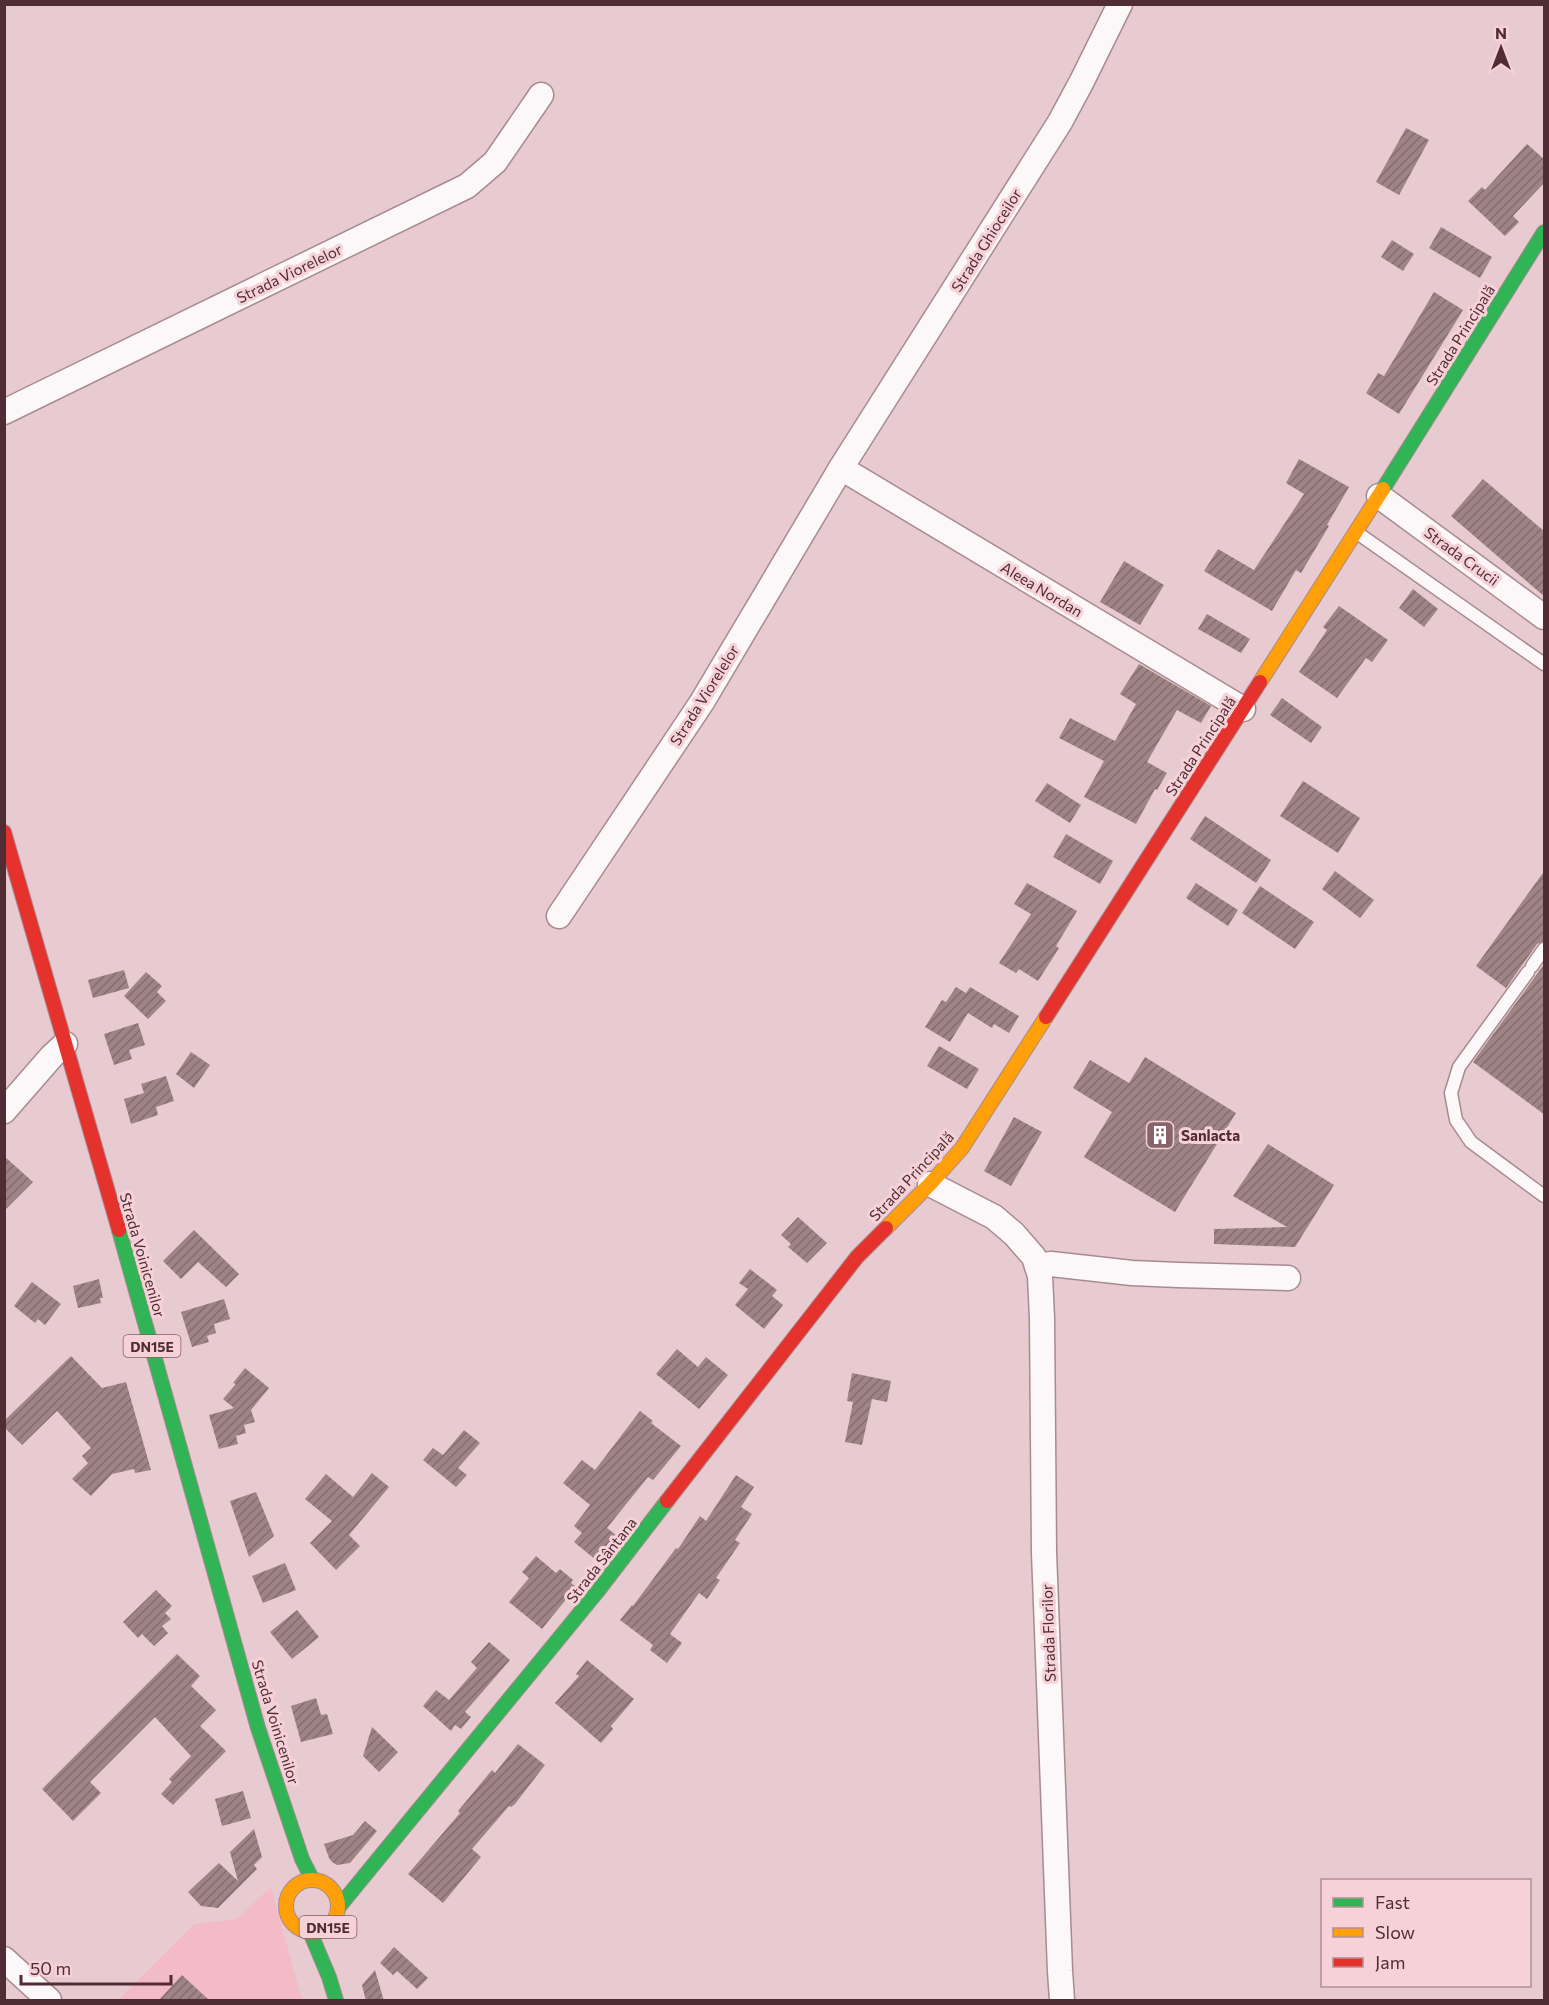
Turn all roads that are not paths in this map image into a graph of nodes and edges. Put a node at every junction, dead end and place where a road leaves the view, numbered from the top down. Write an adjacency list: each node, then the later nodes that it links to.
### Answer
1 (1120, 4): 5 (street, Strada Ghioceilor)
2 (541, 95): 4 (street, Strada Viorelelor)
3 (1545, 232): 6 (street, Strada Principală)
4 (4, 412)
5 (841, 468): 10 (street, Aleea Nordan); 12 (street, Strada Viorelelor)
6 (1379, 496): 7 (street, Strada Principală); 8 (street, Strada Crucii)
7 (1355, 531): 9 (lane); 10 (street, Strada Principală)
8 (1545, 617)
9 (1545, 664)
10 (1243, 709): 16 (street, Strada Principală)
11 (4, 832): 14 (street, Strada Voinicenilor / DN15E)
12 (559, 916)
13 (1545, 949): 17 (lane)
14 (65, 1044): 15 (street); 21 (street, Strada Voinicenilor / DN15E)
15 (4, 1111)
16 (930, 1184): 18 (street, Strada Principală); 19 (street, Strada Florilor)
17 (1545, 1196)
18 (857, 1257): 22 (street, Strada Sântana)
19 (1037, 1266): 20 (street); 32 (street, Strada Florilor)
20 (1288, 1278)
21 (302, 1859): 23 (street, Strada Voinicenilor / DN15E); 24 (street, DN15E)
22 (363, 1877): 23 (street); 25 (street, Strada Sântana)
23 (318, 1881): 24 (street); 25 (street, DN15E)
24 (296, 1885): 27 (street, DN15E)
25 (338, 1908): 26 (street, DN15E)
26 (326, 1928): 27 (street, DN15E); 29 (street, DN15E)
27 (310, 1932): 29 (street, DN15E)
28 (5, 1960): 30 (street)
29 (329, 1977): 31 (street, DN15E)
30 (49, 2001)
31 (336, 2001)
32 (1062, 2001)

